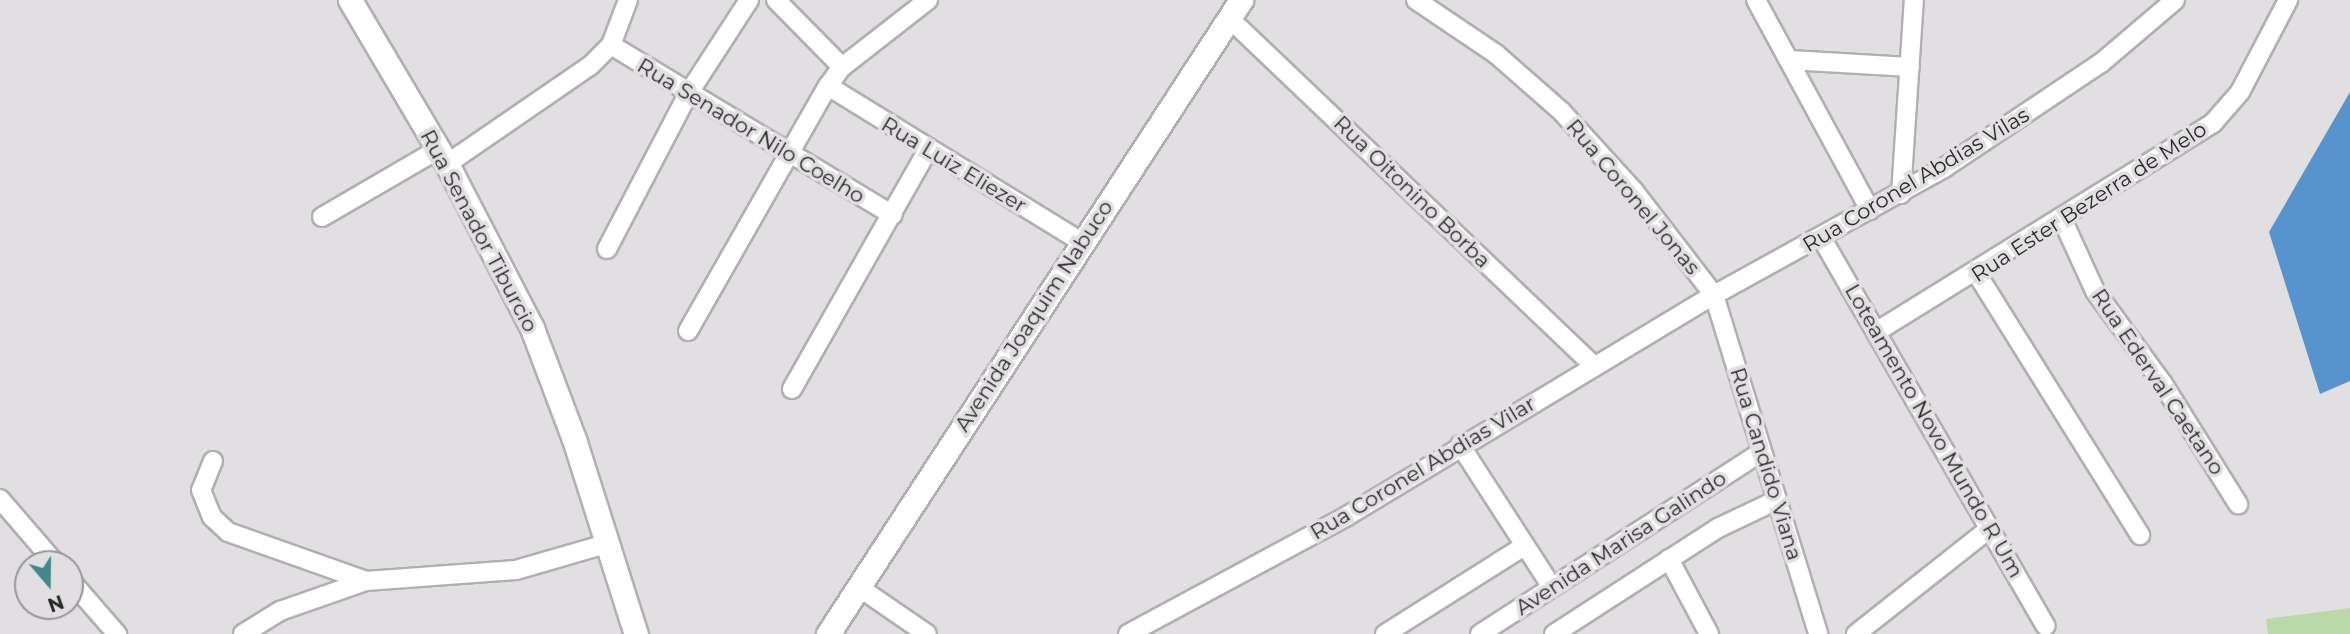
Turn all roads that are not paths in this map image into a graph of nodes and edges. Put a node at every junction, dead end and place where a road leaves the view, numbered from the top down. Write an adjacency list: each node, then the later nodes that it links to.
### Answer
1 (350, 0): 20 (street, Rua Senador Tiburcio)
2 (628, 0): 12 (street)
3 (749, 0): 17 (street)
4 (776, 0): 15 (street)
5 (928, 0): 15 (street)
6 (1416, 0): 30 (street, Rua Coronel Jonas)
7 (1756, 0): 13 (street)
8 (1914, 0): 14 (street)
9 (2175, 0): 21 (street, Rua Coronel Abdias Vilas)
10 (2288, 0): 25 (street, Rua Ester Bezerra de Melo)
11 (1235, 9): 27 (street, Avenida Joaquim Nabuco); 33 (street, Rua Oitonino Borba)
12 (611, 45): 17 (street, Rua Senador Nilo Coelho); 20 (street)
13 (1790, 60): 14 (street); 22 (street)
14 (1910, 66): 21 (street)
15 (842, 67): 16 (street)
16 (828, 86): 18 (street, Rua Luiz Eliezer); 19 (street)
17 (688, 94): 19 (street, Rua Senador Nilo Coelho); 28 (street)
18 (928, 151): 23 (street); 27 (street, Rua Luiz Eliezer)
19 (789, 156): 23 (street, Rua Senador Nilo Coelho); 31 (street)
20 (442, 157): 24 (street); 43 (street, Rua Senador Tiburcio)
21 (1900, 194): 22 (street, Rua Coronel Abdias Vilas)
22 (1870, 210): 26 (street, Rua Coronel Abdias Vilas)
23 (893, 215): 34 (street)
24 (321, 217)
25 (2063, 221): 29 (street, Rua Ester Bezerra de Melo); 40 (street, Rua Ederval Caetano)
26 (1821, 237): 30 (street, Rua Coronel Abdias Vilas); 32 (street, Loteamento Novo Mundo R Um)
27 (1082, 242): 49 (street, Avenida Joaquim Nabuco)
28 (607, 249)
29 (1977, 274): 32 (street, Rua Ester Bezerra de Melo); 42 (street)
30 (1714, 295): 33 (street, Rua Coronel Abdias Vilar); 36 (street, Rua Candido Viana)
31 (688, 331)
32 (1876, 332): 41 (street, Loteamento Novo Mundo R Um)
33 (1594, 366): 35 (street, Rua Coronel Abdias Vilar)
34 (792, 389)
35 (1460, 445): 44 (street); 58 (street, Rua Coronel Abdias Vilar)
36 (1761, 452): 39 (street, Rua Candido Viana); 48 (street, Avenida Marisa Galindo)
37 (213, 461): 47 (street)
38 (0, 499): 45 (street)
39 (1777, 500): 46 (street, Avenida Marisa Galindo); 62 (street, Rua Candido Viana)
40 (2238, 504)
41 (1990, 528): 51 (street, Loteamento Novo Mundo R Um); 63 (street)
42 (2140, 535)
43 (606, 544): 47 (street); 55 (street, Rua Senador Tiburcio)
44 (1524, 546): 48 (street); 59 (street)
45 (44, 550)
46 (1669, 559): 52 (street, Avenida Marisa Galindo); 61 (street)
47 (366, 581): 54 (street)
48 (1552, 587): 60 (street, Avenida Marisa Galindo)
49 (860, 588): 56 (street, Avenida Joaquim Nabuco); 57 (street)
50 (84, 596): 53 (street)
51 (2046, 626)
52 (1559, 633)
53 (117, 634)
54 (243, 634)
55 (636, 634)
56 (828, 634)
57 (927, 634)
58 (1128, 634)
59 (1385, 634)
60 (1480, 634)
61 (1709, 634)
62 (1818, 634)
63 (1856, 634)

